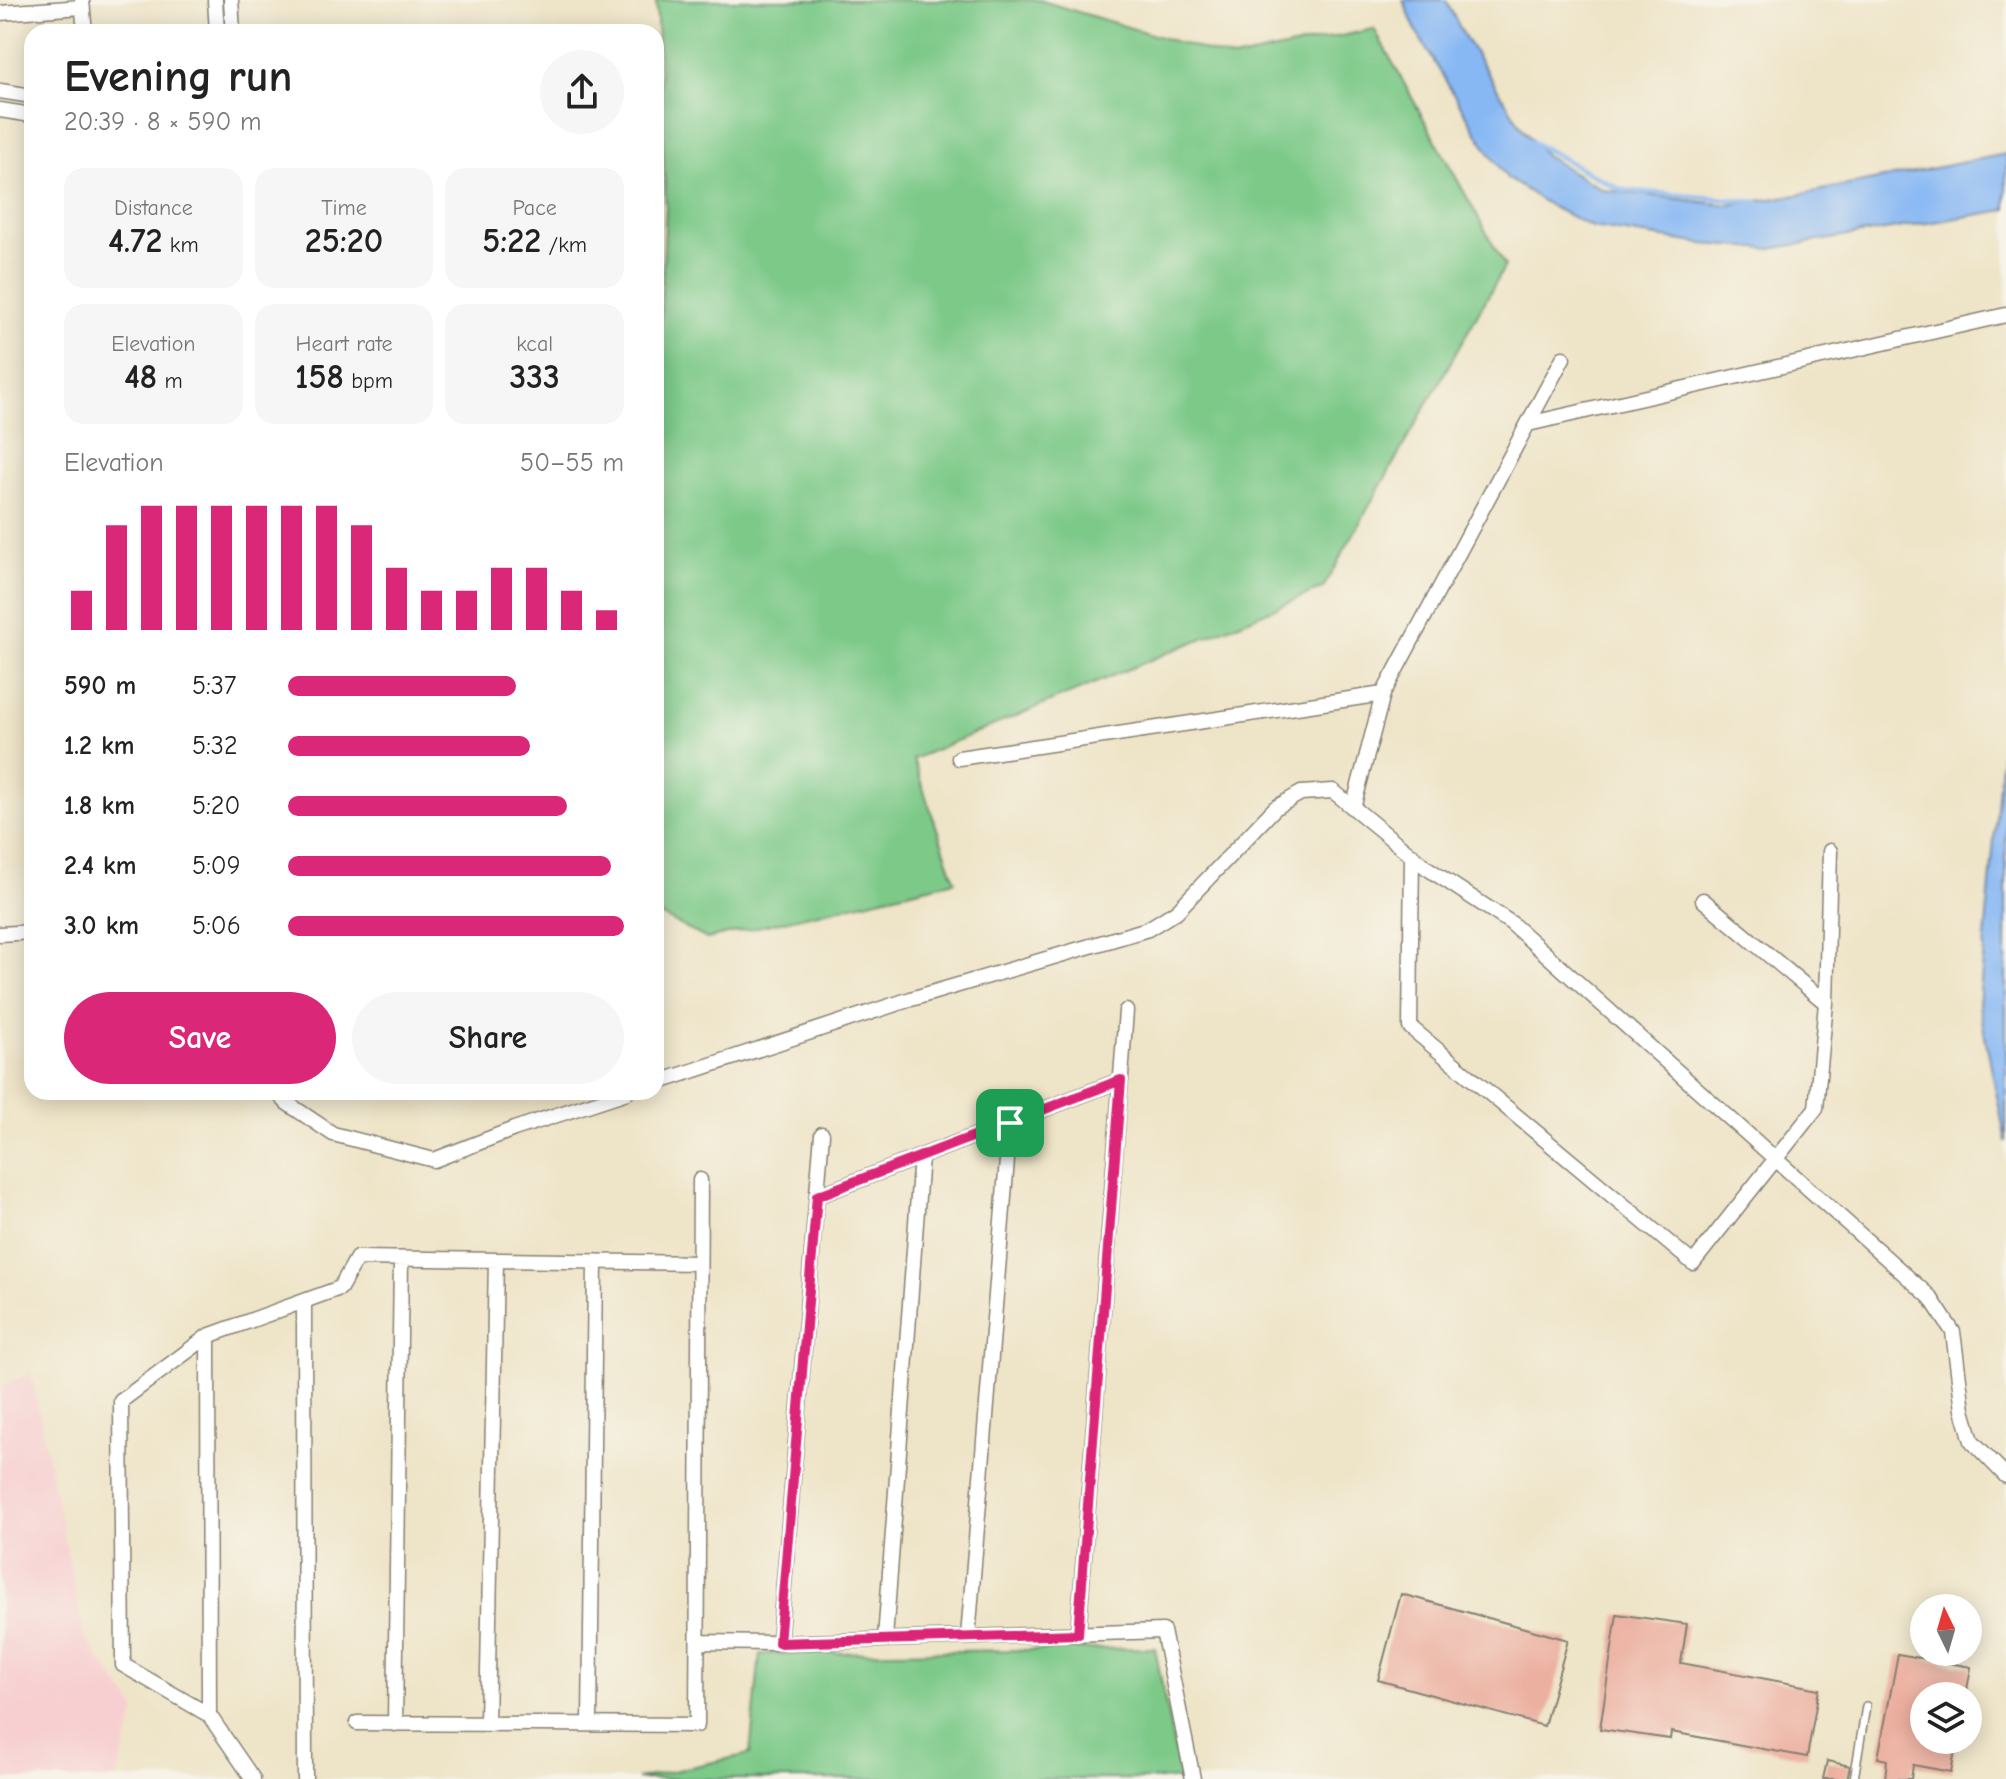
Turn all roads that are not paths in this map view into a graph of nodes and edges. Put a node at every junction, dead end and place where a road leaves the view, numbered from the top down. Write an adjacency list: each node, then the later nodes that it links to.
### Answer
1 (215, 0): 6 (street)
2 (231, 0): 7 (street)
3 (82, 3): 4 (street); 5 (street)
4 (0, 13)
5 (84, 24)
6 (216, 24)
7 (232, 24)
8 (0, 91): 9 (street)
9 (24, 95)
10 (0, 110): 11 (street)
11 (24, 114)
12 (2006, 315): 14 (street)
13 (1563, 358): 14 (street)
14 (1528, 424): 15 (street)
15 (1383, 694): 16 (street); 17 (street)
16 (959, 758)
17 (1353, 808): 19 (street); 25 (street)
18 (1830, 851): 23 (street)
19 (1412, 855): 32 (street); 32 (street)
20 (1703, 900): 23 (street)
21 (24, 932): 22 (street)
22 (0, 934)
23 (1826, 1003): 32 (street)
24 (1126, 1011): 26 (street)
25 (664, 1080)
26 (1121, 1080): 29 (street); 42 (street)
27 (284, 1100): 28 (street)
28 (603, 1100)
29 (1010, 1123): 31 (street); 43 (street)
30 (822, 1134): 34 (street)
31 (921, 1156): 34 (street); 44 (street)
32 (1775, 1159): 41 (street)
33 (700, 1180): 38 (street)
34 (817, 1196): 46 (street)
35 (401, 1259): 36 (street); 39 (street); 50 (street)
36 (496, 1260): 37 (street); 51 (street)
37 (595, 1262): 38 (street); 52 (street)
38 (699, 1263): 45 (street)
39 (304, 1301): 40 (street); 54 (street)
40 (208, 1336): 48 (street); 48 (street)
41 (2006, 1476)
42 (1078, 1634): 43 (street); 55 (street)
43 (968, 1637): 44 (street)
44 (885, 1639): 46 (street)
45 (698, 1642): 46 (street); 52 (street)
46 (779, 1643)
47 (1866, 1706): 56 (lane)
48 (209, 1715): 53 (street)
49 (357, 1723): 50 (street)
50 (395, 1724): 51 (street)
51 (487, 1724): 52 (street)
52 (590, 1724)
53 (253, 1779)
54 (305, 1779)
55 (1193, 1779)
56 (1854, 1779)

